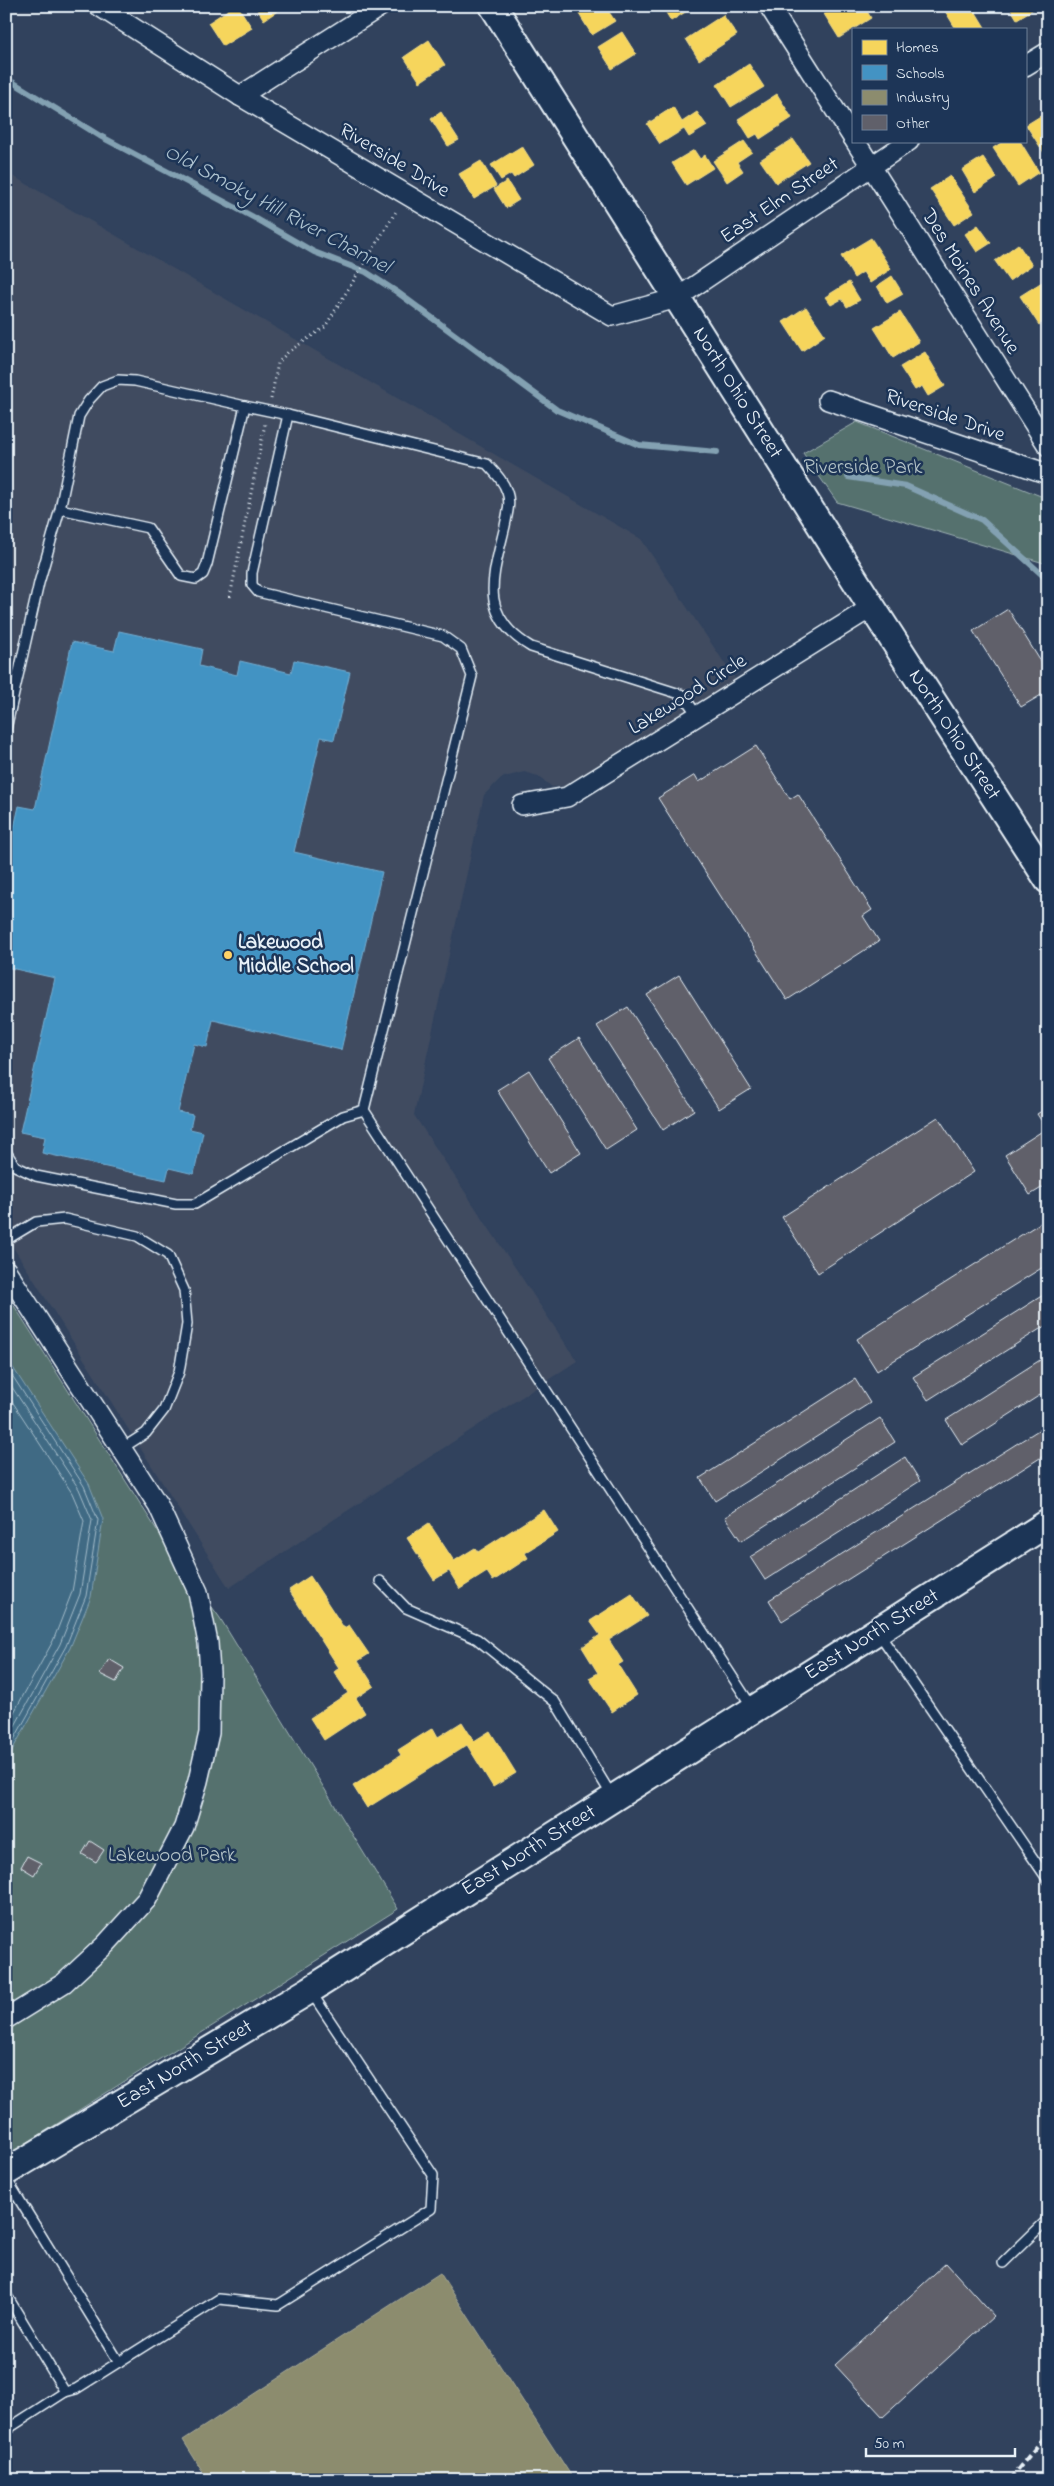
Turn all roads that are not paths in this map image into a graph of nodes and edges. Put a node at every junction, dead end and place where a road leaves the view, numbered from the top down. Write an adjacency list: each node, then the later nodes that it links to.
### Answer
1 (99, 6): 7 (street, Riverside Drive)
2 (381, 6): 7 (street)
3 (493, 6): 12 (street, North Ohio Street)
4 (769, 6): 8 (street)
5 (1048, 52): 6 (street)
6 (1026, 65)
7 (240, 96): 12 (street, Riverside Drive)
8 (852, 136)
9 (856, 142): 11 (street, Des Moines Avenue)
10 (907, 142): 11 (street, East Elm Street)
11 (871, 166): 12 (street, East Elm Street); 16 (street, Des Moines Avenue)
12 (677, 298): 19 (street, North Ohio Street)
13 (828, 400): 17 (street, Riverside Drive)
14 (245, 406): 15 (lane); 18 (lane); 18 (lane)
15 (288, 416): 20 (lane); 24 (lane)
16 (1048, 446)
17 (1048, 474)
18 (60, 509): 21 (lane)
19 (872, 607): 20 (street, Lakewood Circle); 23 (street, North Ohio Street)
20 (698, 715): 22 (street, Lakewood Circle)
21 (6, 729)
22 (522, 805)
23 (1048, 880)
24 (364, 1110): 25 (lane); 32 (lane)
25 (6, 1152)
26 (6, 1240): 28 (lane)
27 (6, 1270): 28 (street)
28 (121, 1449): 36 (street)
29 (1048, 1523): 31 (street, East North Street)
30 (380, 1581): 33 (lane)
31 (878, 1632): 32 (street, East North Street); 34 (lane)
32 (754, 1710): 33 (street, East North Street)
33 (613, 1798): 35 (street, East North Street)
34 (1048, 1880)
35 (310, 1990): 37 (street, East North Street); 42 (lane)
36 (6, 2019)
37 (6, 2172)
38 (6, 2178): 42 (lane)
39 (1048, 2219): 40 (lane)
40 (1003, 2263)
41 (6, 2294): 43 (lane)
42 (119, 2362): 43 (lane)
43 (65, 2392): 44 (lane)
44 (6, 2430)

